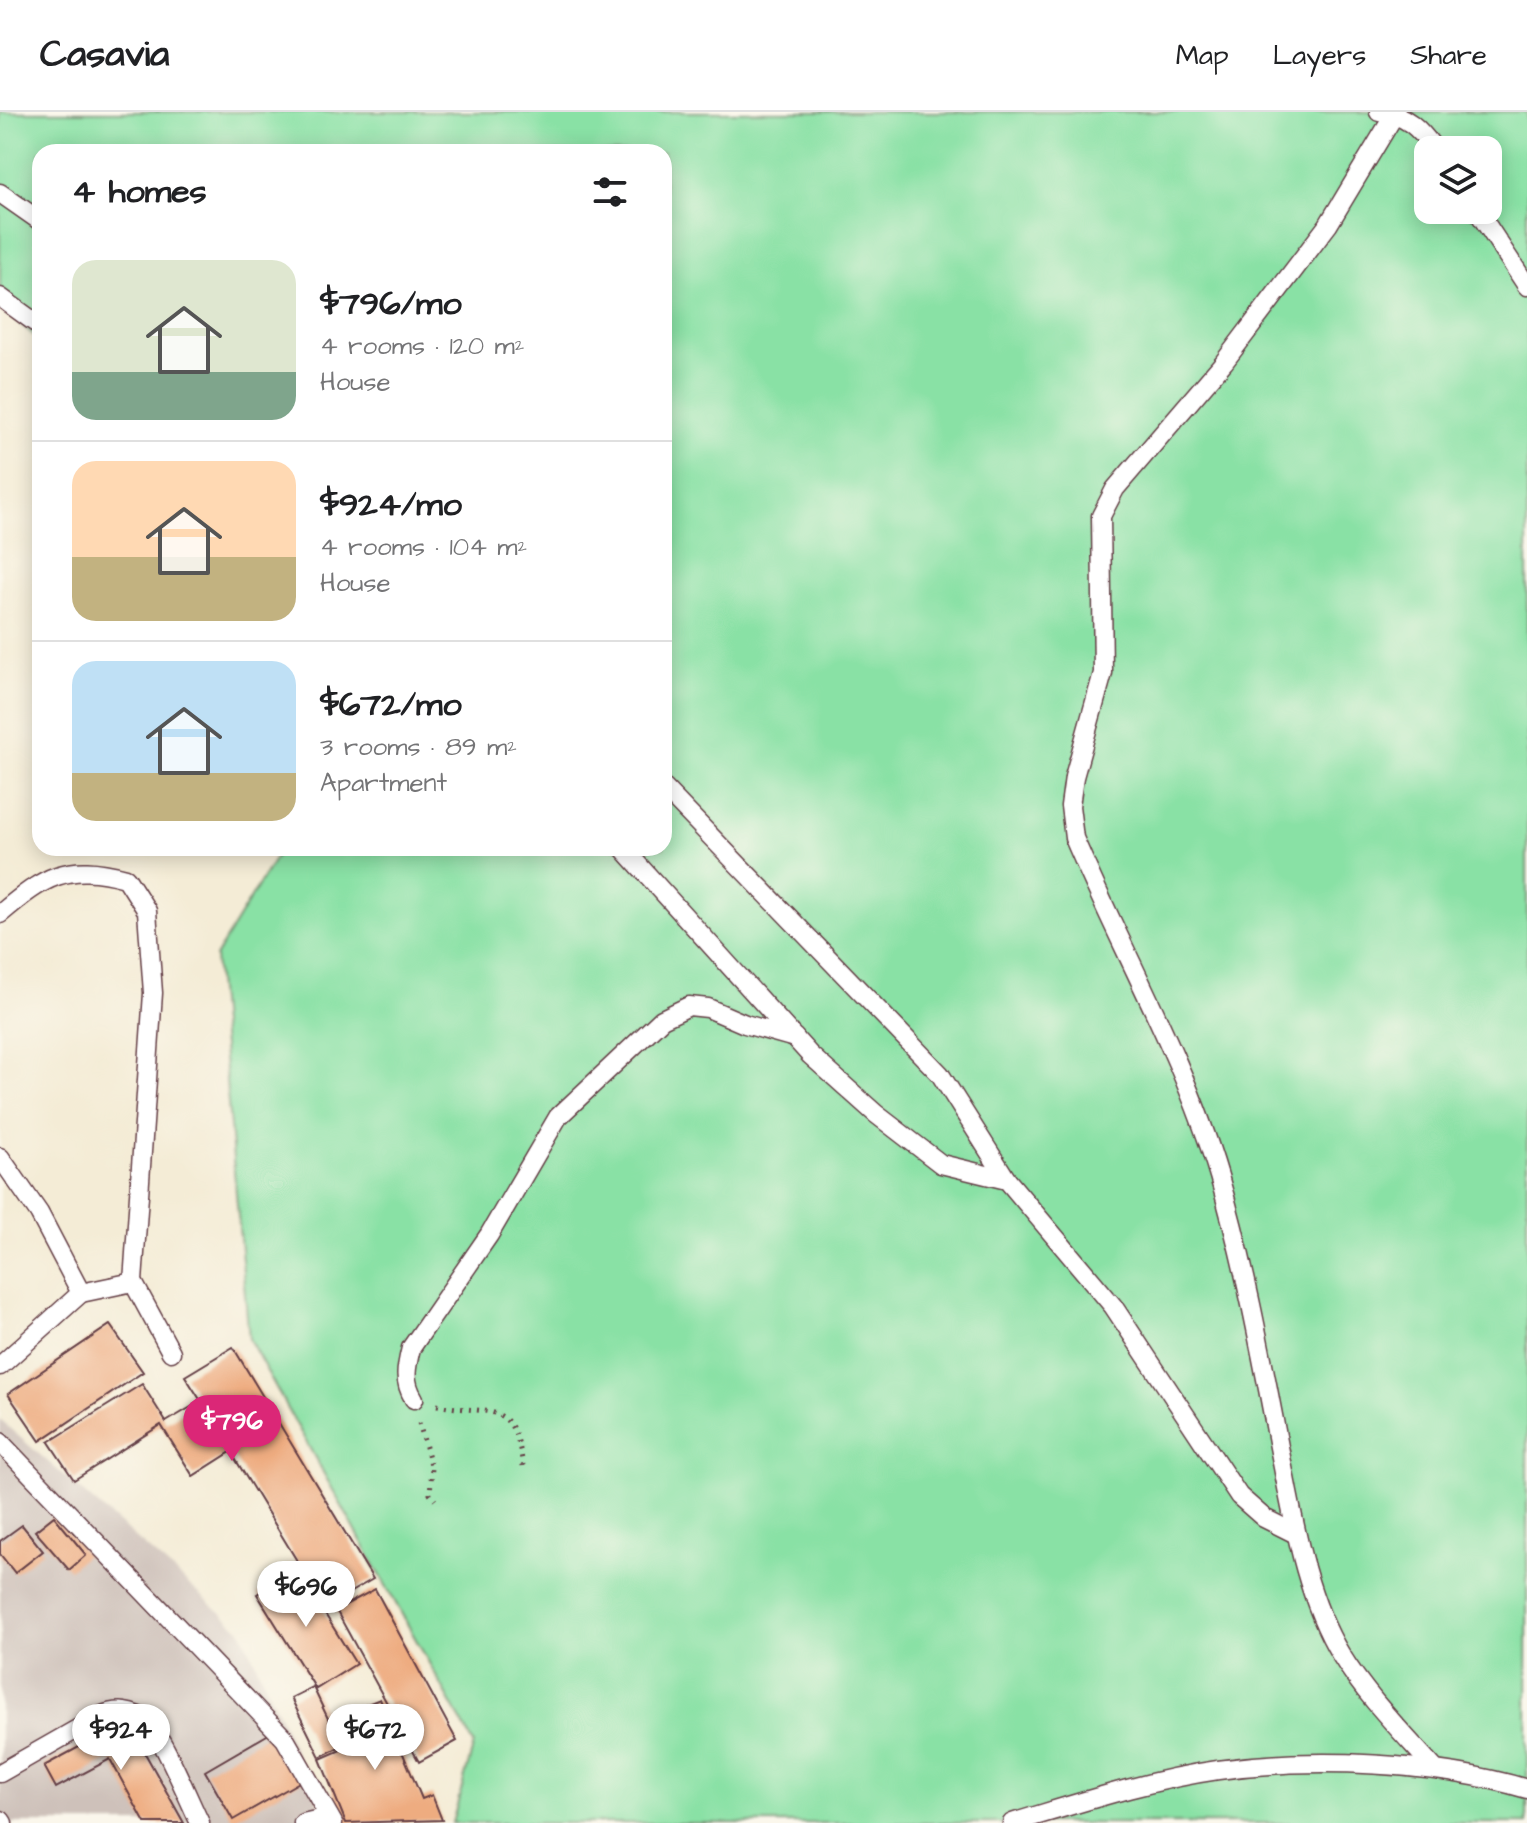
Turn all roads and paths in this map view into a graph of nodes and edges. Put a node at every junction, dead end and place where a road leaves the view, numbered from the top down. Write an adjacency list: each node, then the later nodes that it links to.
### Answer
1 (1379, 112): 2 (lane)
2 (1396, 112): 3 (lane); 24 (lane)
3 (1425, 136)
4 (0, 193): 5 (lane)
5 (32, 215)
6 (1486, 224): 7 (lane)
7 (1527, 286)
8 (0, 297): 9 (lane)
9 (32, 320)
10 (672, 796): 15 (lane)
11 (630, 856): 13 (lane)
12 (0, 914): 16 (lane)
13 (795, 1038): 15 (lane); 20 (lane)
14 (0, 1157): 17 (lane)
15 (1007, 1180): 24 (lane)
16 (133, 1282): 17 (lane); 18 (lane)
17 (81, 1293): 19 (lane)
18 (171, 1352)
19 (0, 1366)
20 (414, 1399): 22 (path); 23 (path)
21 (0, 1442): 28 (lane)
22 (523, 1466)
23 (435, 1500)
24 (1296, 1534): 25 (lane)
25 (1433, 1767): 27 (lane); 31 (lane)
26 (0, 1773): 29 (lane)
27 (1527, 1789)
28 (331, 1820): 30 (lane)
29 (200, 1823)
30 (303, 1823)
31 (1012, 1823)

